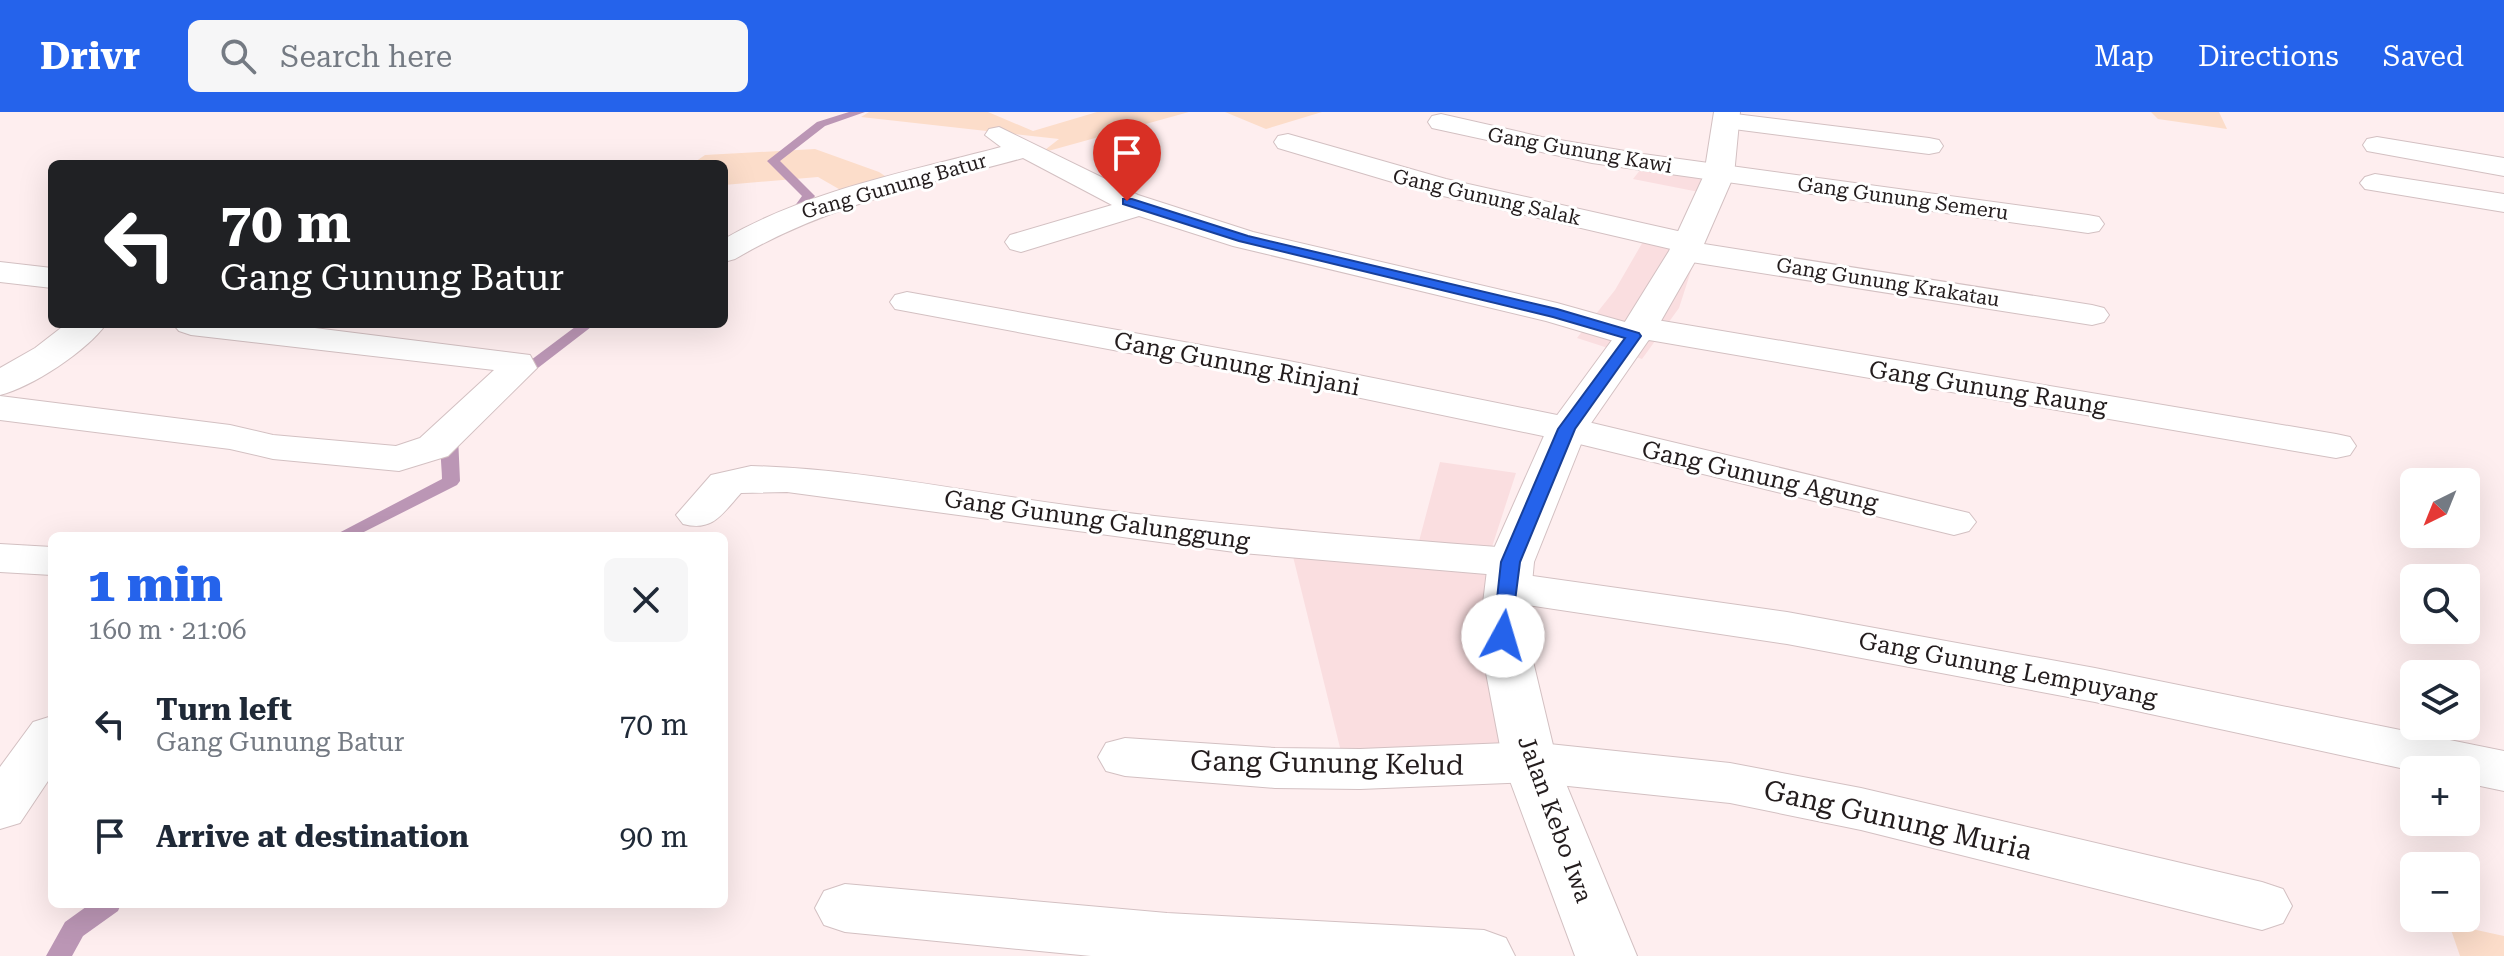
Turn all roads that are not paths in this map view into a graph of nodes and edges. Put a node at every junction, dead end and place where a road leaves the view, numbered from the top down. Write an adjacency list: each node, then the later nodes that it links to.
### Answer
1 (1727, 117): 5 (street); 7 (street, Jalan Kebo Iwa)
2 (1441, 122): 7 (street, Gang Gunung Kawi)
3 (1288, 142): 13 (street, Gang Gunung Salak)
4 (2377, 145): 6 (street)
5 (1929, 146)
6 (2504, 167)
7 (1719, 175): 11 (street, Gang Gunung Semeru); 13 (street, Jalan Kebo Iwa)
8 (2375, 183): 9 (street)
9 (2504, 203)
10 (1140, 206): 12 (street); 14 (street, Gang Gunung Batur); 21 (street, Gang Gunung Batur)
11 (2088, 224)
12 (1021, 242)
13 (1687, 247): 18 (street, Gang Gunung Krakatau); 21 (street, Jalan Kebo Iwa)
14 (728, 249)
15 (0, 272): 16 (street)
16 (48, 278)
17 (907, 302): 24 (street, Gang Gunung Rinjani)
18 (2092, 315)
19 (83, 328): 22 (street)
20 (225, 328): 23 (street)
21 (1637, 332): 24 (street, Jalan Kebo Iwa); 25 (street, Gang Gunung Raung)
22 (0, 384)
23 (0, 408)
24 (1567, 429): 27 (street, Gang Gunung Agung); 30 (street, Jalan Kebo Iwa)
25 (2336, 446)
26 (698, 515): 30 (street, Gang Gunung Galunggung)
27 (1954, 522)
28 (0, 558): 29 (street)
29 (48, 561)
30 (1509, 574): 33 (street, Jalan Kebo Iwa); 34 (street, Gang Gunung Lempuyang)
31 (48, 741): 35 (street)
32 (1125, 757): 33 (street, Gang Gunung Kelud)
33 (1530, 762): 36 (street, Gang Gunung Muria); 39 (street, Jalan Kebo Iwa)
34 (2504, 771)
35 (0, 808)
36 (2262, 906)
37 (845, 908): 38 (street)
38 (1484, 956)
39 (1606, 956)

